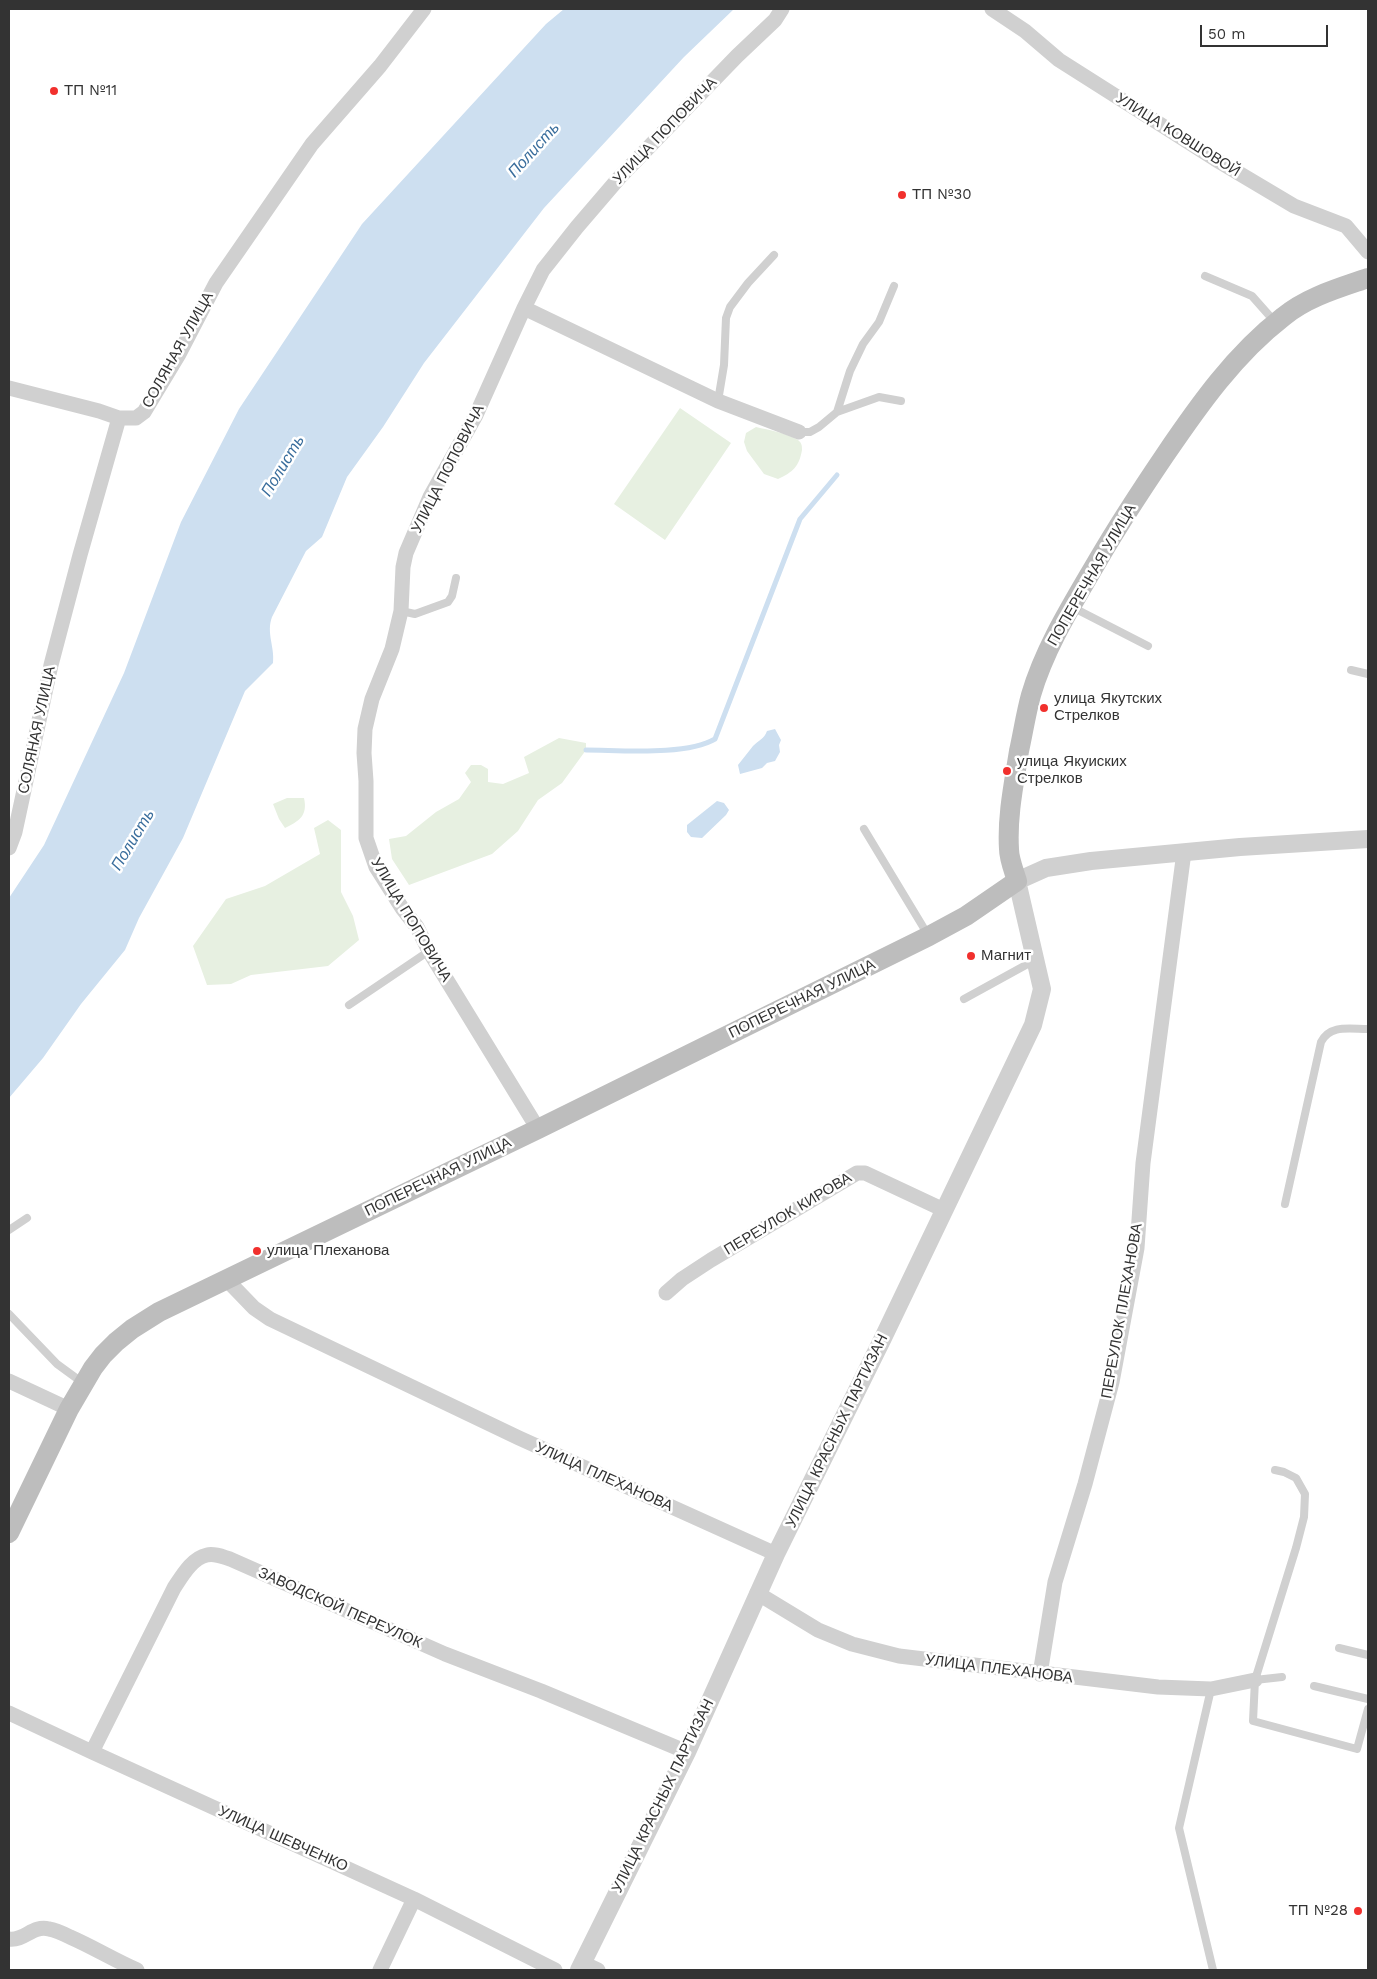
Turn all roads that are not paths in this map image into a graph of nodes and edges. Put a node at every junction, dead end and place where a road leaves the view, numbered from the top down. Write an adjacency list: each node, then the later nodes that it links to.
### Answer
1 (424, 9): 15 (street, СОЛЯНАЯ УЛИЦА)
2 (782, 9): 9 (street, УЛИЦА ПОПОВИЧА)
3 (992, 9): 4 (street, УЛИЦА КОВШОВОЙ)
4 (1368, 252)
5 (774, 255): 12 (lane)
6 (1205, 276): 10 (lane)
7 (1368, 278): 10 (main road, ПОПЕРЕЧНАЯ УЛИЦА)
8 (894, 286): 14 (lane)
9 (524, 308): 12 (street); 19 (street, УЛИЦА ПОПОВИЧА)
10 (1276, 322): 18 (main road, ПОПЕРЕЧНАЯ УЛИЦА)
11 (9, 388): 15 (street)
12 (718, 401): 16 (street)
13 (901, 401): 14 (lane)
14 (837, 412): 16 (lane)
15 (119, 418): 25 (street, СОЛЯНАЯ УЛИЦА)
16 (799, 432)
17 (456, 578): 19 (lane)
18 (1071, 606): 20 (lane); 27 (main road, ПОПЕРЕЧНАЯ УЛИЦА)
19 (401, 611): 29 (street, УЛИЦА ПОПОВИЧА)
20 (1148, 646)
21 (1351, 670): 22 (lane)
22 (1368, 674)
23 (864, 829): 28 (lane)
24 (1368, 839): 26 (street)
25 (9, 848)
26 (1184, 852): 27 (street); 51 (street, ПЕРЕУЛОК ПЛЕХАНОВА)
27 (1017, 881): 28 (main road, ПОПЕРЕЧНАЯ УЛИЦА); 30 (street, УЛИЦА КРАСНЫХ ПАРТИЗАН)
28 (928, 936): 34 (main road, ПОПЕРЕЧНАЯ УЛИЦА)
29 (429, 951): 32 (lane); 34 (street, УЛИЦА ПОПОВИЧА)
30 (1035, 960): 31 (lane); 36 (street, УЛИЦА КРАСНЫХ ПАРТИЗАН)
31 (964, 999)
32 (349, 1005)
33 (1368, 1029): 35 (lane)
34 (538, 1129): 39 (main road, ПОПЕРЕЧНАЯ УЛИЦА)
35 (1285, 1204)
36 (944, 1210): 40 (street, ПЕРЕУЛОК КИРОВА); 47 (street, УЛИЦА КРАСНЫХ ПАРТИЗАН)
37 (27, 1218): 38 (lane)
38 (9, 1230)
39 (226, 1279): 43 (main road, ПОПЕРЕЧНАЯ УЛИЦА); 47 (street, УЛИЦА ПЛЕХАНОВА)
40 (666, 1293)
41 (9, 1314): 43 (lane)
42 (9, 1381): 44 (street)
43 (83, 1383): 44 (main road, ПОПЕРЕЧНАЯ УЛИЦА)
44 (69, 1409): 46 (main road, ПОПЕРЕЧНАЯ УЛИЦА)
45 (1275, 1470): 53 (lane)
46 (9, 1533)
47 (776, 1554): 48 (street, УЛИЦА КРАСНЫХ ПАРТИЗАН)
48 (758, 1594): 51 (street, УЛИЦА ПЛЕХАНОВА); 60 (street, УЛИЦА КРАСНЫХ ПАРТИЗАН)
49 (1339, 1648): 50 (lane)
50 (1368, 1655)
51 (1040, 1674): 55 (street, УЛИЦА ПЛЕХАНОВА)
52 (1282, 1677): 53 (lane)
53 (1255, 1680): 55 (street, УЛИЦА ПЛЕХАНОВА); 57 (lane)
54 (1314, 1686): 56 (lane)
55 (1211, 1689): 67 (lane)
56 (1368, 1699)
57 (1368, 1709)
58 (9, 1713): 59 (street, УЛИЦА ШЕВЧЕНКО)
59 (92, 1752): 60 (street, ЗАВОДСКОЙ ПЕРЕУЛОК); 61 (street, УЛИЦА ШЕВЧЕНКО)
60 (687, 1752): 63 (street, УЛИЦА КРАСНЫХ ПАРТИЗАН)
61 (414, 1899): 65 (street); 66 (street, УЛИЦА ШЕВЧЕНКО)
62 (9, 1939): 64 (street)
63 (587, 1968)
64 (137, 1970)
65 (380, 1970)
66 (555, 1970)
67 (1213, 1970)

